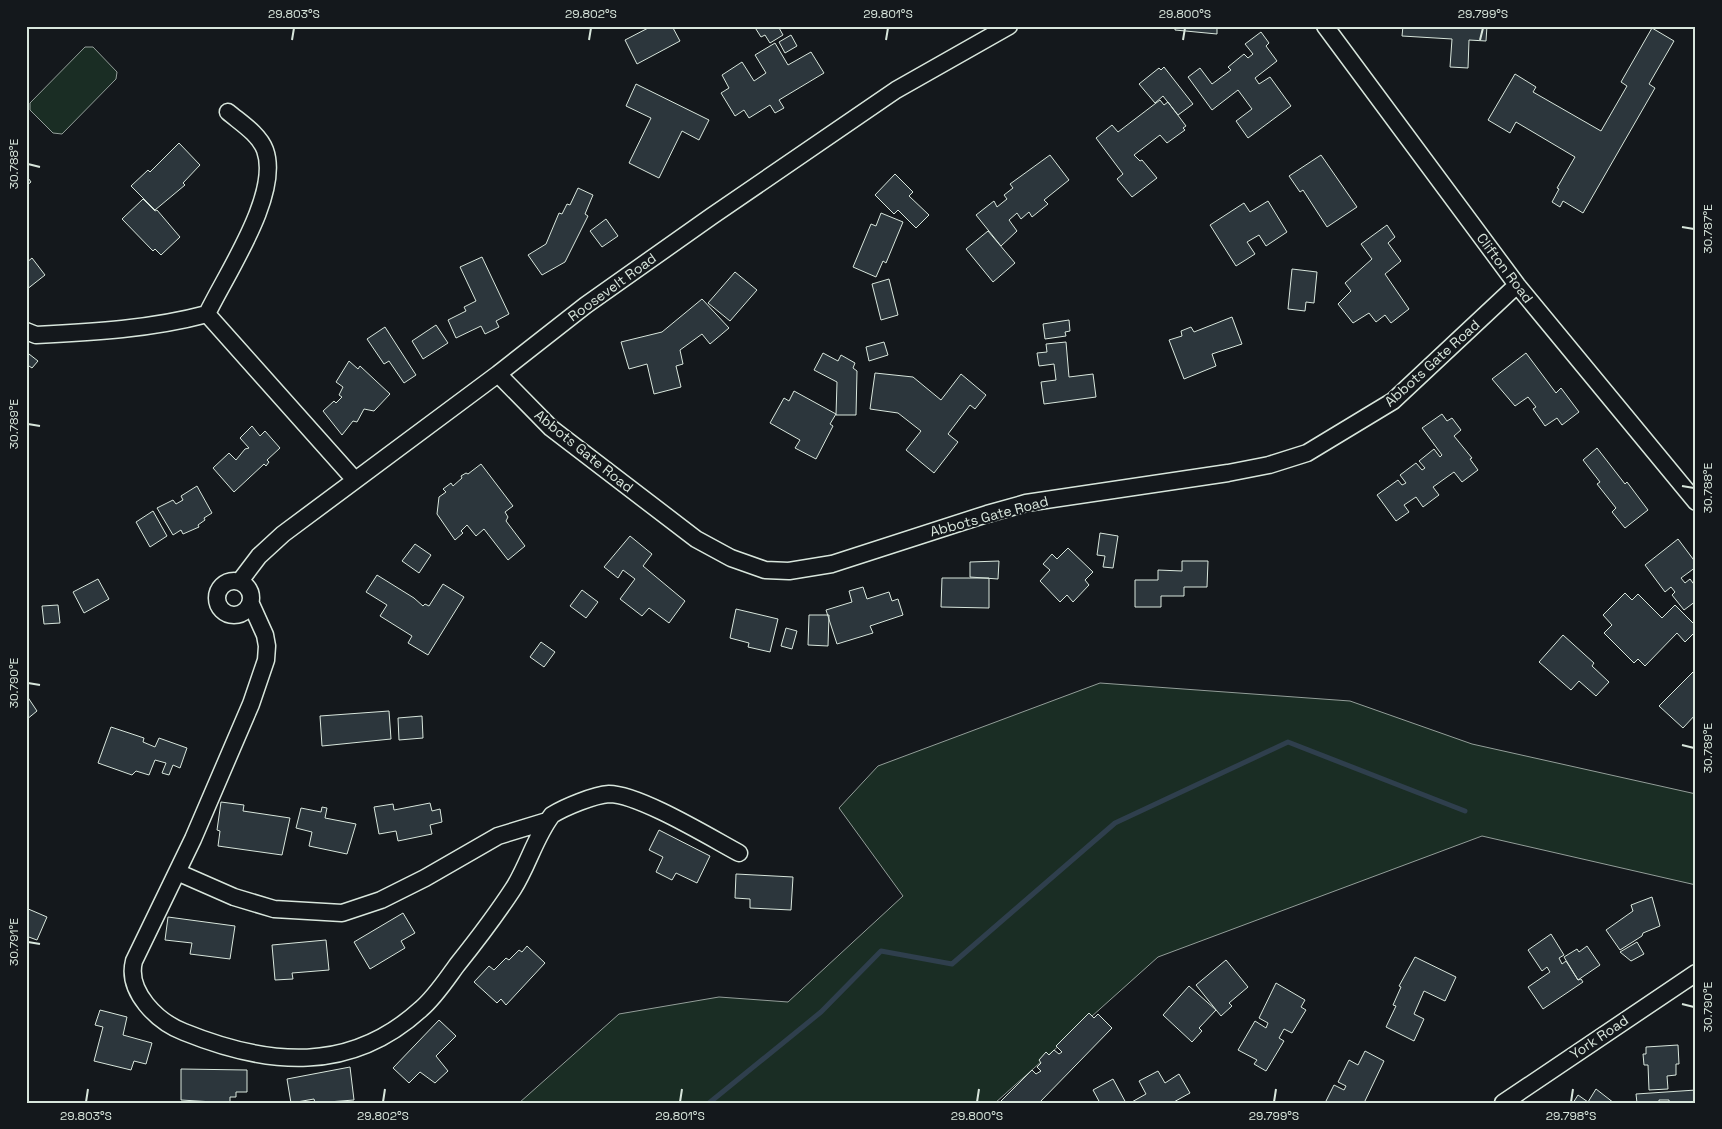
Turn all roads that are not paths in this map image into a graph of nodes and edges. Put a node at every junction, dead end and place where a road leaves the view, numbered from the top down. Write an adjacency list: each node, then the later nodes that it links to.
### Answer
1 (1009, 26): 7 (street, Roosevelt Road)
2 (1325, 26): 4 (street, Clifton Road)
3 (228, 112): 5 (street)
4 (1517, 285): 7 (street, Abbots Gate Road); 9 (street, Clifton Road)
5 (207, 314): 6 (street); 8 (street)
6 (26, 331)
7 (498, 374): 8 (street, Roosevelt Road)
8 (355, 480): 10 (street, Roosevelt Road)
9 (1696, 502)
10 (240, 582): 11 (street); 11 (street)
11 (251, 604): 14 (street)
12 (547, 821): 13 (street); 14 (street); 14 (street)
13 (739, 853)
14 (177, 872)
15 (1696, 973): 16 (street, York Road)
16 (1503, 1103)

